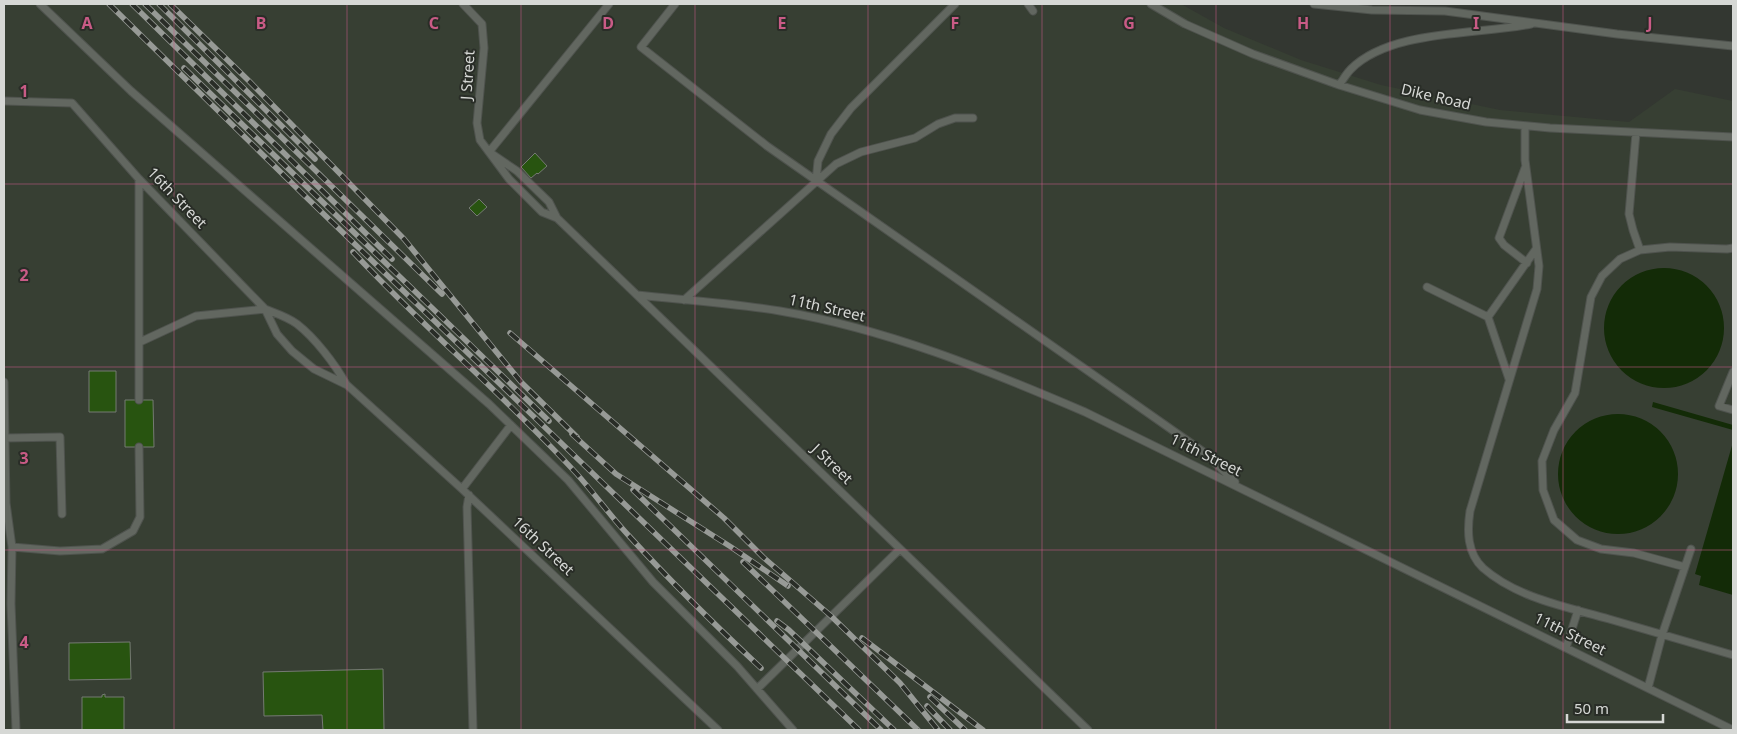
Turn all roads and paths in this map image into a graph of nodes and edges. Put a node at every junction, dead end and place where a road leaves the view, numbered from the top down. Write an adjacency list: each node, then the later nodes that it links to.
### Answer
1 (40, 4): 39 (lane)
2 (463, 4): 18 (lane, J Street)
3 (609, 4): 18 (lane)
4 (675, 4): 21 (lane)
5 (955, 4): 21 (lane)
6 (1028, 4): 9 (lane)
7 (1151, 4): 12 (lane, Dike Road)
8 (1314, 4): 10 (lane)
9 (1032, 11)
10 (1536, 22): 11 (lane); 12 (lane)
11 (1733, 46)
12 (1339, 84): 15 (lane, Dike Road)
13 (4, 101): 20 (lane, 16th Street)
14 (974, 118): 21 (lane)
15 (1525, 126): 16 (lane, Dike Road); 19 (lane)
16 (1636, 133): 17 (lane, Dike Road); 25 (lane)
17 (1733, 137)
18 (489, 152): 22 (lane, J Street); 22 (lane, J Street)
19 (1526, 168): 24 (lane); 26 (lane)
20 (139, 179): 30 (lane, 16th Street); 32 (lane)
21 (816, 181): 29 (lane); 42 (lane)
22 (557, 218): 28 (lane, J Street)
23 (1733, 248): 25 (lane)
24 (1536, 249): 26 (lane); 34 (lane)
25 (1640, 250): 49 (lane)
26 (1527, 262): 31 (lane)
27 (1426, 287): 31 (lane)
28 (637, 295): 29 (lane, 11th Street); 47 (lane, J Street)
29 (684, 300): 42 (lane, 11th Street)
30 (265, 308): 32 (lane); 36 (lane, 16th Street); 36 (lane, 16th Street)
31 (1488, 317): 34 (lane)
32 (140, 342): 37 (lane)
33 (1733, 372): 38 (lane)
34 (1509, 379): 50 (lane)
35 (4, 382): 40 (lane)
36 (346, 385): 43 (lane, 16th Street)
37 (139, 400)
38 (1733, 410)
39 (511, 425): 43 (lane); 55 (lane)
40 (5, 438): 45 (lane); 46 (lane)
41 (139, 447): 46 (lane)
42 (1240, 487): 52 (lane, 11th Street)
43 (462, 489): 44 (lane, 16th Street)
44 (469, 496): 57 (lane); 58 (lane, 16th Street)
45 (62, 514)
46 (12, 548): 56 (lane)
47 (900, 549): 55 (lane); 60 (lane, J Street)
48 (1691, 549): 49 (lane)
49 (1685, 567): 51 (lane)
50 (1578, 610): 51 (lane); 52 (lane)
51 (1662, 635): 53 (lane); 54 (lane)
52 (1566, 648): 54 (lane, 11th Street)
53 (1733, 655)
54 (1648, 688): 61 (lane, 11th Street)
55 (757, 689): 59 (lane)
56 (16, 730)
57 (473, 730)
58 (718, 730)
59 (793, 730)
60 (1088, 730)
61 (1733, 730)

